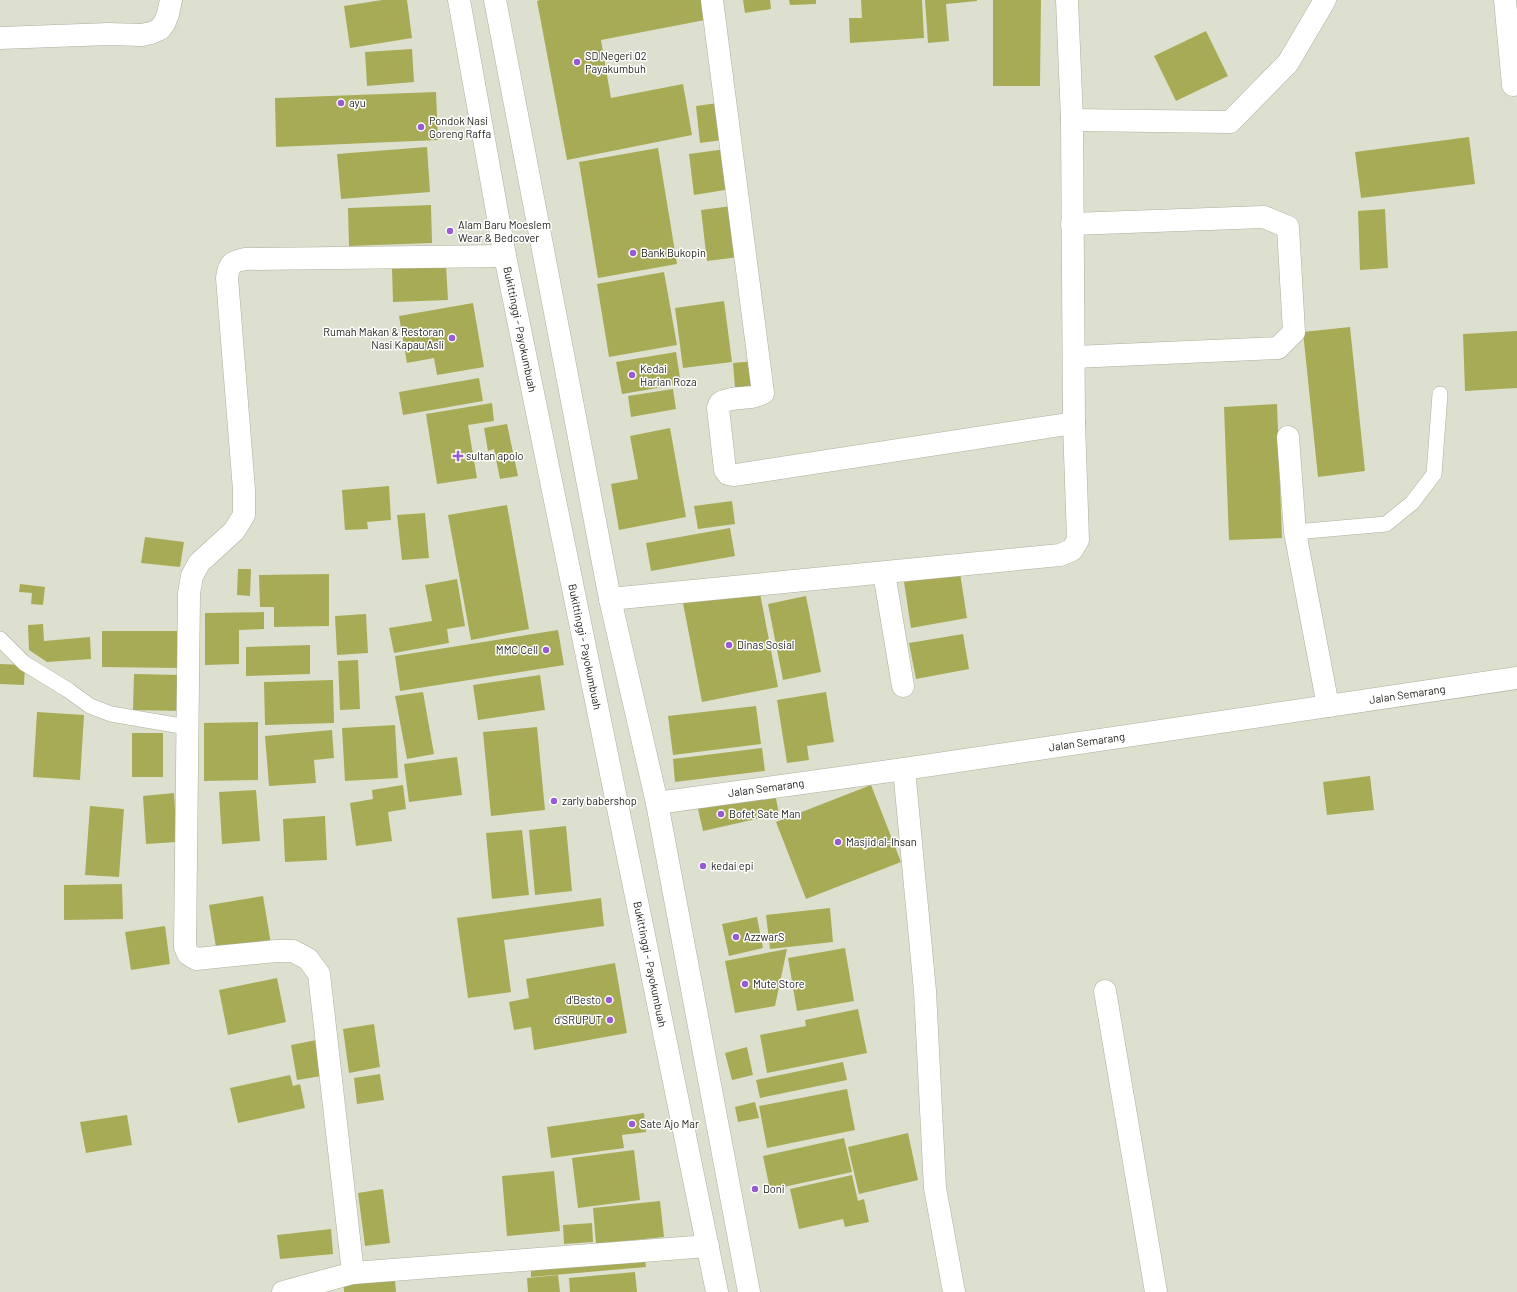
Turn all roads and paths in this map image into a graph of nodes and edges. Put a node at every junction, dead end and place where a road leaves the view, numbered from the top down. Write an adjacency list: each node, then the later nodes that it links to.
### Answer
1 (170, 0): 8 (main road)
2 (459, 0): 12 (main road, Bukittinggi - Payokumbuah)
3 (495, 0): 19 (main road)
4 (712, 0): 15 (main road)
5 (1067, 0): 10 (main road)
6 (1325, 0): 10 (main road)
7 (1506, 0): 9 (main road)
8 (0, 38)
9 (1513, 85)
10 (1072, 120): 11 (main road)
11 (1072, 224): 13 (main road); 13 (main road)
12 (505, 256): 24 (main road); 28 (main road, Bukittinggi - Payokumbuah)
13 (1074, 357): 15 (main road)
14 (1440, 394): 17 (lane)
15 (1074, 423): 18 (main road)
16 (1288, 437): 17 (main road)
17 (1295, 532): 23 (main road)
18 (884, 573): 19 (main road); 22 (main road)
19 (610, 599): 26 (main road)
20 (0, 640): 24 (lane)
21 (1517, 678): 23 (main road, Jalan Semarang)
22 (903, 686)
23 (1328, 706): 25 (main road, Jalan Semarang)
24 (187, 727): 29 (main road)
25 (904, 769): 26 (main road, Jalan Semarang); 33 (main road)
26 (657, 803): 32 (main road)
27 (1105, 991): 34 (main road)
28 (708, 1246): 29 (main road); 31 (main road, Bukittinggi - Payokumbuah)
29 (353, 1273): 30 (main road)
30 (283, 1292)
31 (717, 1292)
32 (749, 1292)
33 (954, 1292)
34 (1156, 1292)

